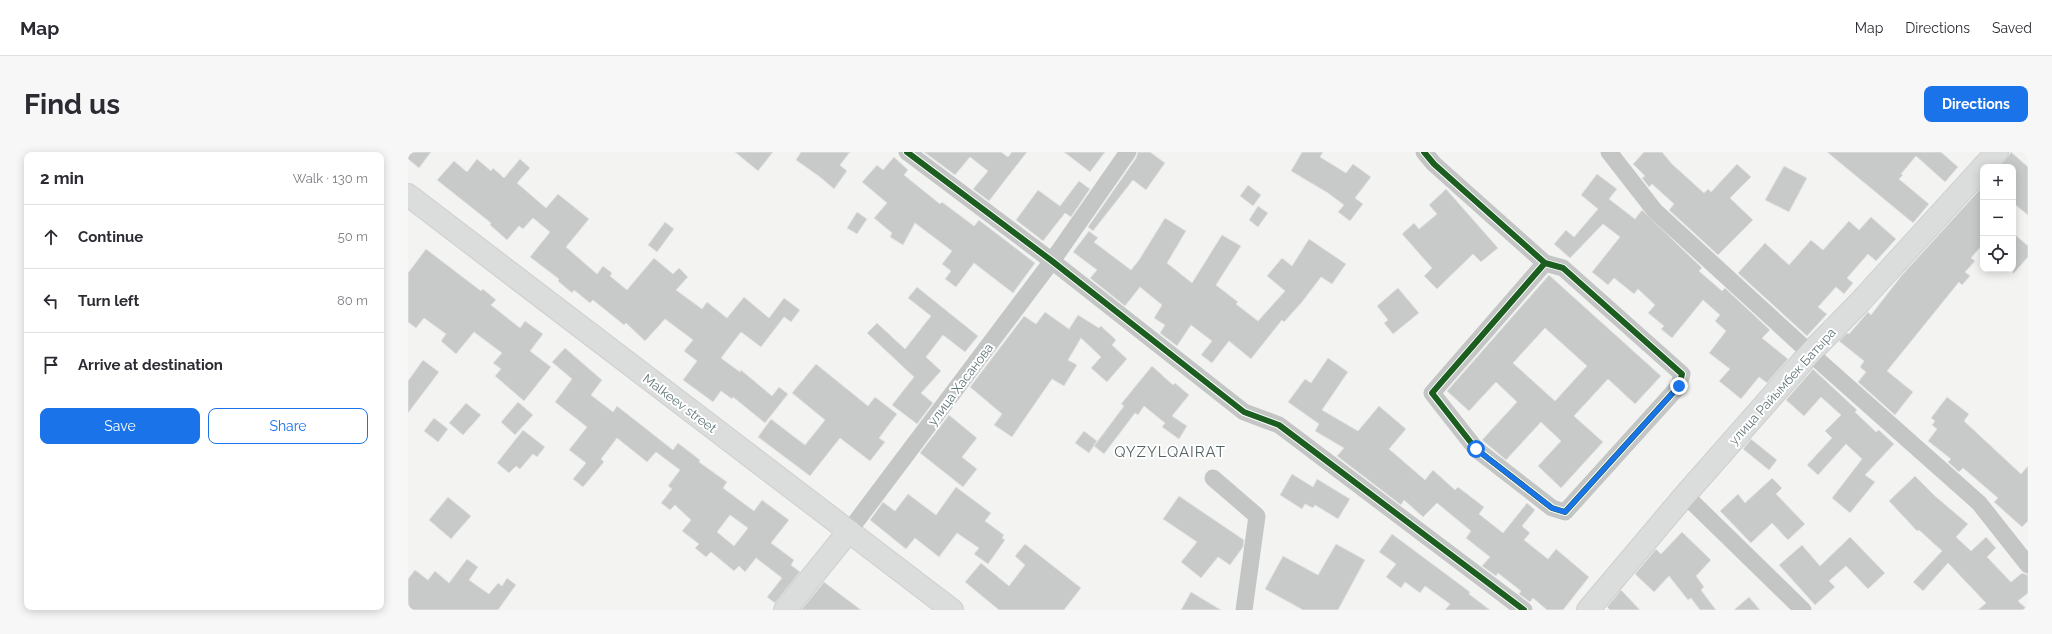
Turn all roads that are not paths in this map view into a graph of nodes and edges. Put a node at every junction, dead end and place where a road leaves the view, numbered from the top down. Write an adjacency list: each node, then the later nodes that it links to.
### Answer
1 (907, 152): 9 (street)
2 (1128, 152): 9 (street, улица Хасанова)
3 (1424, 152): 10 (street)
4 (1609, 152): 11 (street)
5 (1997, 152): 6 (street, улица Райымбек Батыра)
6 (1986, 164)
7 (1980, 170): 11 (street, улица Райымбек Батыра)
8 (408, 195): 14 (street, Malkeev street)
9 (1052, 261): 14 (street, улица Хасанова); 19 (street)
10 (1545, 263): 10 (street)
11 (1810, 353): 13 (street, улица Райымбек Батыра); 15 (street)
12 (1212, 478): 18 (street)
13 (1685, 495): 20 (street, улица Райымбек Батыра); 21 (street)
14 (849, 531): 16 (street, улица Хасанова); 17 (street, Malkeev street)
15 (2028, 565)
16 (785, 610)
17 (952, 610)
18 (1244, 610)
19 (1524, 610)
20 (1588, 610)
21 (1803, 610)

